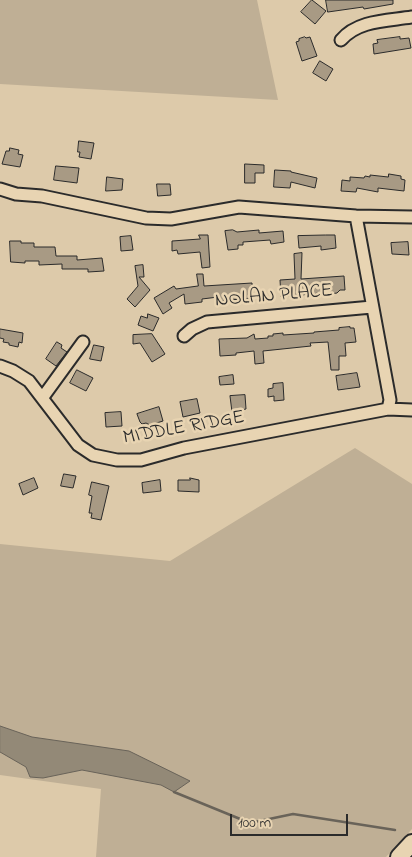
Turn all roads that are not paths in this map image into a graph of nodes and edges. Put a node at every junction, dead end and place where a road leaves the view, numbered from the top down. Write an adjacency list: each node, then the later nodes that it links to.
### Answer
1 (412, 17): 2 (street)
2 (341, 40)
3 (0, 189): 4 (street)
4 (356, 216): 5 (street); 6 (street)
5 (412, 217)
6 (372, 307): 7 (street, NOLAN PLACE); 11 (street)
7 (184, 336)
8 (83, 342): 10 (street)
9 (0, 366): 10 (street, MIDDLE RIDGE)
10 (43, 397): 11 (street, MIDDLE RIDGE)
11 (388, 409): 12 (street, MIDDLE RIDGE)
12 (412, 410)
13 (412, 844): 14 (highway)
14 (399, 857)

